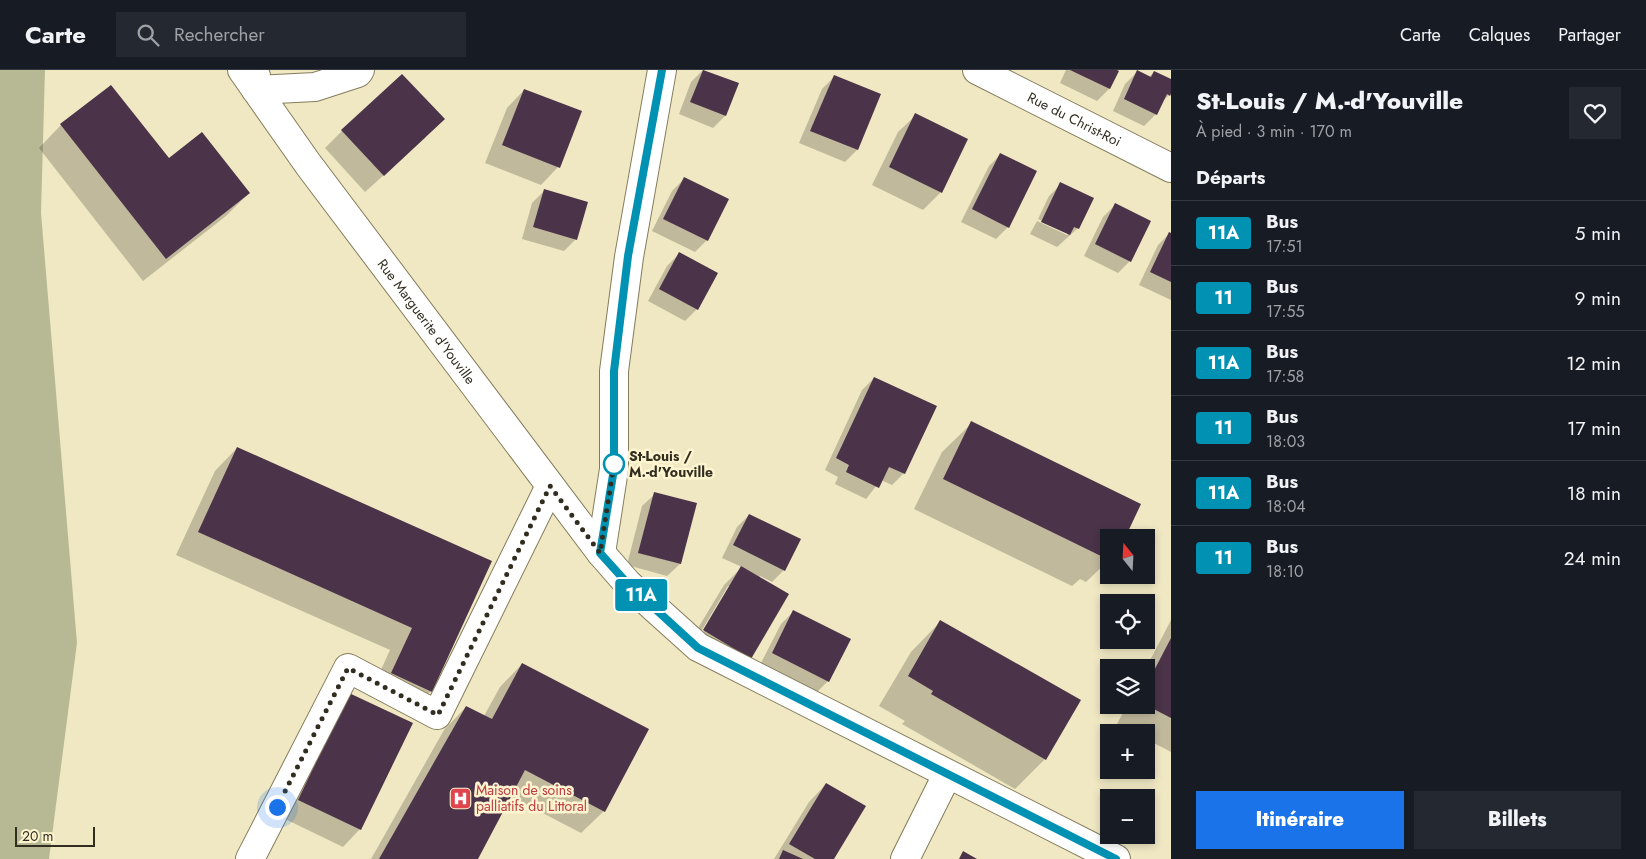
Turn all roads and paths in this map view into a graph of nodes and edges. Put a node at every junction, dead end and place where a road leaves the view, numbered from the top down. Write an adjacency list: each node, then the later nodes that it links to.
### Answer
1 (360, 70): 4 (street, Rue Marguerite d'Youville)
2 (662, 70): 7 (street)
3 (978, 70): 5 (street, Rue du Christ-Roi)
4 (251, 77): 6 (street, Rue Marguerite d'Youville)
5 (1171, 168)
6 (550, 486): 7 (street, Rue Marguerite d'Youville); 9 (street)
7 (600, 553): 8 (street, Rue Marguerite d'Youville)
8 (947, 775): 10 (street); 11 (street, Rue Marguerite d'Youville)
9 (250, 859)
10 (905, 859)
11 (1116, 859)

